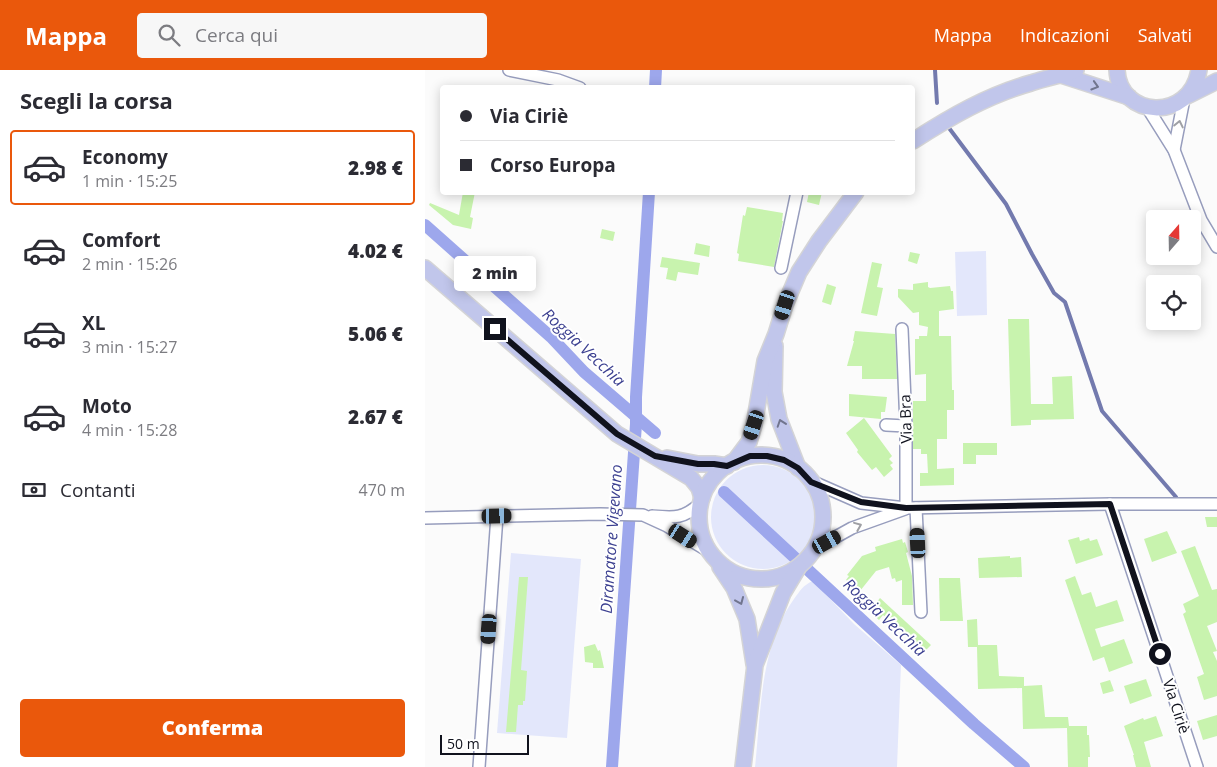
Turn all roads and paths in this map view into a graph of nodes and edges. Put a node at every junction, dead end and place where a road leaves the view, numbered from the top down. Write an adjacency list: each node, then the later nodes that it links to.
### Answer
1 (509, 70): 7 (street)
2 (1076, 70): 5 (main road)
3 (1117, 70): 8 (main road)
4 (1199, 70): 9 (main road)
5 (1061, 76): 8 (main road, one-way to 8); 11 (main road)
6 (1217, 81): 9 (main road)
7 (572, 85)
8 (1129, 97): 10 (main road)
9 (1187, 97): 10 (main road); 12 (street, one-way to 9)
10 (1147, 106): 12 (street)
11 (915, 140)
12 (1173, 150): 15 (street)
13 (796, 195): 17 (street)
14 (854, 195): 19 (main road)
15 (1217, 247)
16 (425, 268): 22 (main road)
17 (781, 268)
18 (902, 329): 21 (street, Via Bra)
19 (776, 334): 23 (main road); 24 (main road, one-way to 19)
20 (886, 425): 21 (street)
21 (906, 426): 29 (street, Via Bra)
22 (655, 456): 23 (main road); 26 (main road)
23 (731, 464): 24 (main road); 26 (main road)
24 (798, 468): 25 (main road)
25 (811, 482): 29 (street); 34 (main road)
26 (701, 501): 30 (street); 33 (main road)
27 (1110, 504): 28 (street); 29 (street); 39 (street, Via Ciriè)
28 (1217, 504)
29 (911, 508): 34 (street, one-way to 29); 35 (street, Via Bra)
30 (642, 515): 31 (street); 33 (street)
31 (497, 516): 32 (street); 37 (street)
32 (425, 518)
33 (712, 556): 34 (main road); 36 (main road, one-way to 36)
34 (805, 560): 36 (main road)
35 (921, 612)
36 (755, 665): 38 (main road)
37 (479, 767)
38 (743, 767)
39 (1197, 767)

